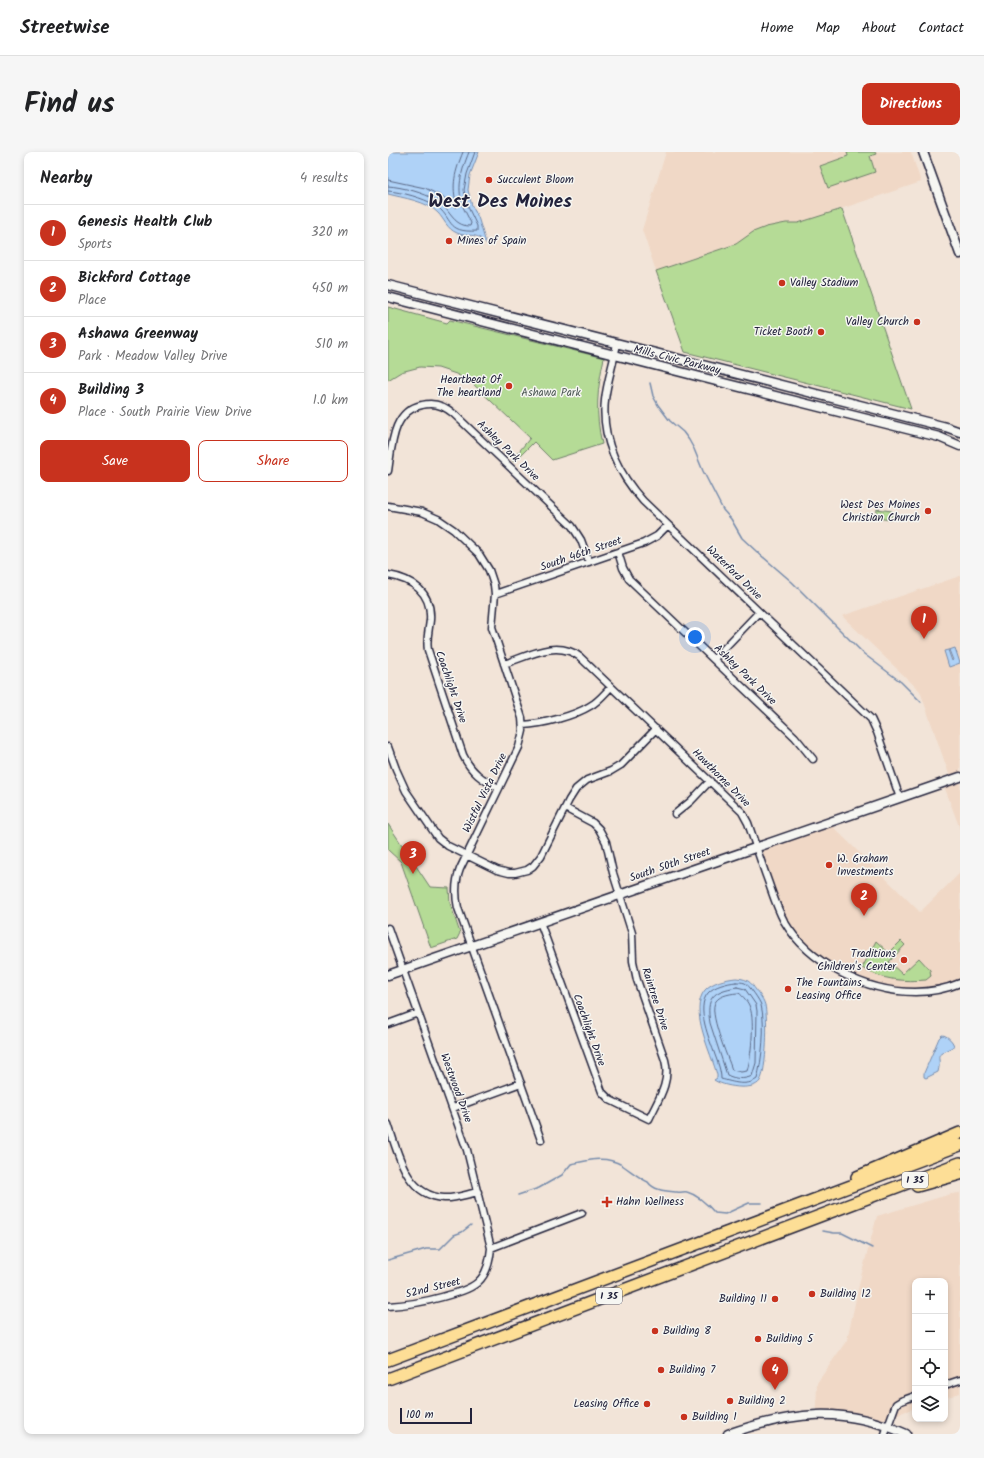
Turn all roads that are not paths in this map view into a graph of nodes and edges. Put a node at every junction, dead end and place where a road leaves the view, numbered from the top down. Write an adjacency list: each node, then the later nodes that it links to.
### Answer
1 (924, 152): 2 (main road)
2 (960, 254)
3 (388, 285): 5 (main road, Mills Civic Parkway)
4 (388, 297): 6 (main road, Mills Civic Parkway)
5 (617, 343): 6 (street, Waterford Drive); 7 (main road, Mills Civic Parkway)
6 (615, 355): 8 (main road, Mills Civic Parkway); 11 (street, Waterford Drive)
7 (960, 432)
8 (959, 443)
9 (388, 471): 13 (street, Ashley Park Drive)
10 (388, 506): 15 (street, Wistful Vista Drive)
11 (668, 525): 12 (street, South 46th Street); 16 (street, Waterford Drive)
12 (618, 552): 13 (street, South 46th Street); 17 (street, Ashley Park Drive)
13 (589, 562): 15 (street, South 46th Street)
14 (388, 575): 26 (street, Coachlight Drive)
15 (495, 594): 18 (street, Wistful Vista Drive)
16 (759, 612): 17 (street); 27 (street, Waterford Drive)
17 (714, 659): 23 (street, Ashley Park Drive)
18 (504, 664): 19 (street, Hawthorne Drive); 20 (street, Wistful Vista Drive)
19 (611, 686): 20 (street); 21 (street, Hawthorne Drive)
20 (524, 725): 26 (street, Wistful Vista Drive)
21 (656, 729): 25 (street, Hawthorne Drive); 28 (street)
22 (388, 747): 31 (street)
23 (813, 759)
24 (960, 777): 27 (main road, South 50th Street)
25 (710, 781): 29 (street); 30 (street, Hawthorne Drive)
26 (499, 788): 31 (street, Wistful Vista Drive)
27 (900, 798): 30 (main road, South 50th Street)
28 (565, 808): 31 (street); 32 (street, Raintree Drive)
29 (675, 814)
30 (756, 847): 32 (main road, South 50th Street); 38 (street, Hawthorne Drive)
31 (466, 855): 35 (street, Wistful Vista Drive)
32 (620, 894): 33 (main road, South 50th Street); 43 (street, Raintree Drive)
33 (540, 922): 35 (main road, South 50th Street); 43 (street, Coachlight Drive)
34 (388, 928): 36 (street, Westwood Drive)
35 (472, 946): 36 (main road, South 50th Street); 41 (street, Wistful Vista Drive)
36 (402, 970): 37 (main road, South 50th Street); 39 (street, Westwood Drive)
37 (388, 975)
38 (960, 984)
39 (418, 1013): 40 (street); 42 (street, Westwood Drive)
40 (388, 1024)
41 (521, 1083): 42 (street); 46 (street, Wistful Vista Drive)
42 (453, 1108): 50 (street, Westwood Drive)
43 (649, 1119)
44 (388, 1124): 50 (street)
45 (960, 1133): 52 (highway)
46 (541, 1140)
47 (960, 1145): 52 (highway, I 35)
48 (960, 1163): 51 (highway, I 35)
49 (960, 1174): 51 (highway)
50 (478, 1192): 54 (street, Westwood Drive)
51 (870, 1197): 58 (highway, I 35)
52 (802, 1205): 57 (highway, I 35)
53 (582, 1213): 54 (street)
54 (491, 1248): 55 (street, Westwood Drive)
55 (490, 1259): 56 (street, 52nd Street)
56 (388, 1306)
57 (388, 1360)
58 (388, 1379)
59 (960, 1380): 60 (street)
60 (948, 1384)
61 (912, 1397): 62 (street)
62 (887, 1430): 63 (main road); 64 (main road)
63 (728, 1434)
64 (906, 1434)

